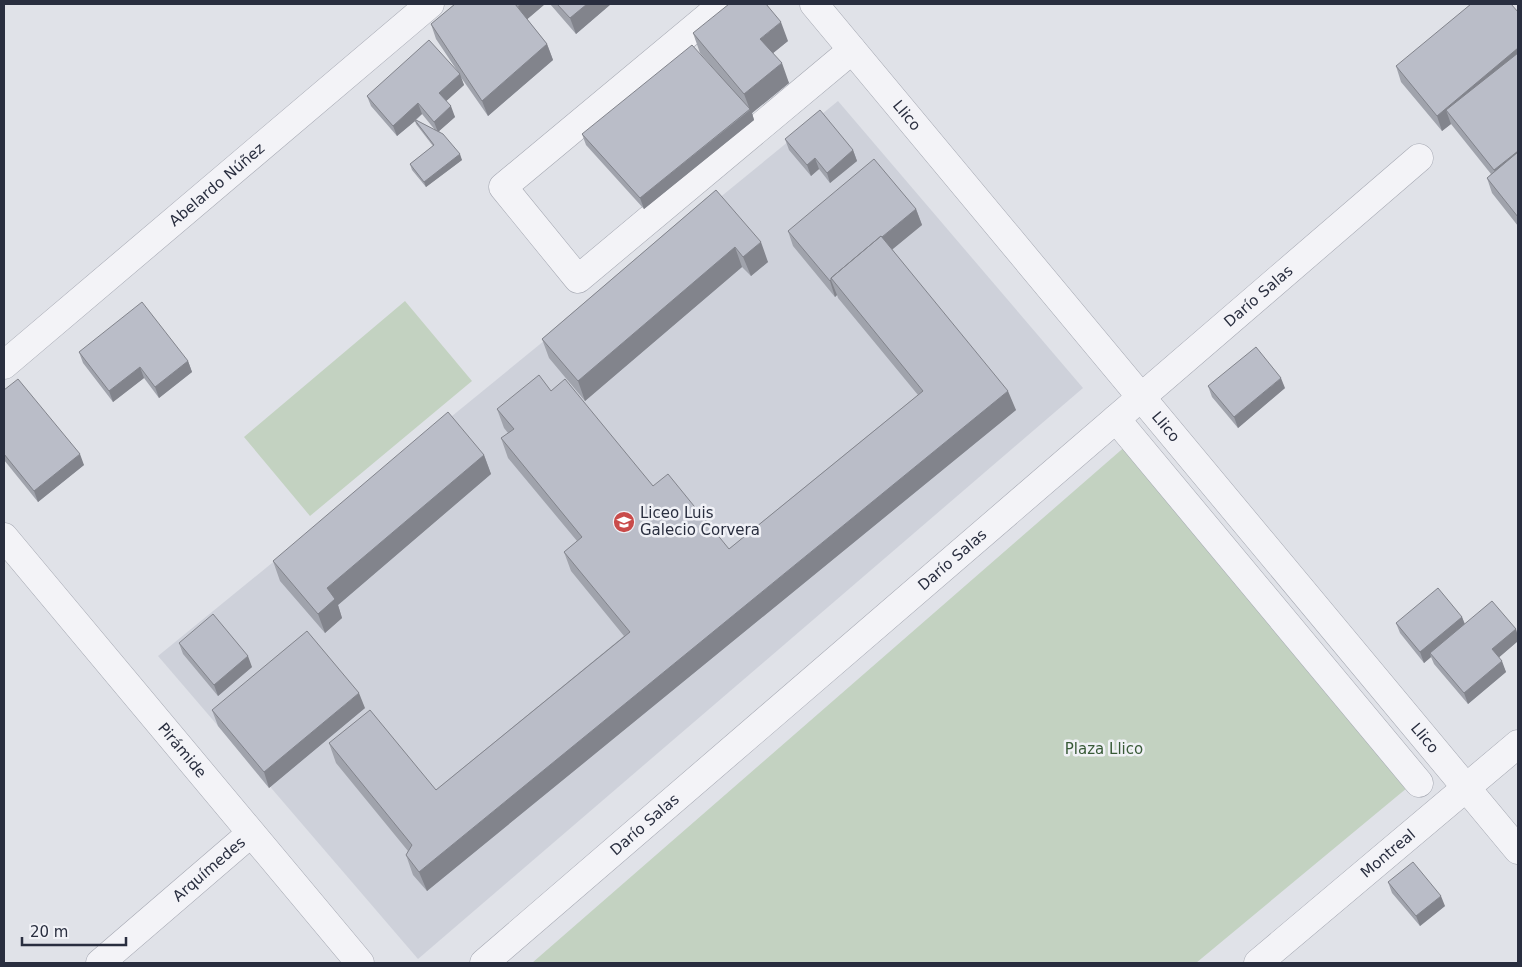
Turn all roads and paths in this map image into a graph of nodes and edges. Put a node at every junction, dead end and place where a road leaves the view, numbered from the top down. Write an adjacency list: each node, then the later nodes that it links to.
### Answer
1 (430, 4): 6 (street, Abelardo Núñez)
2 (723, 4): 4 (street)
3 (814, 4): 4 (street, Llico)
4 (852, 50): 7 (street, Llico)
5 (1420, 158): 7 (street, Darío Salas)
6 (4, 365)
7 (1141, 397): 8 (street, Darío Salas); 12 (street, Llico)
8 (1116, 419): 11 (street); 17 (street, Darío Salas)
9 (4, 537): 13 (street, Pirámide)
10 (1518, 744): 12 (street, Montreal)
11 (1419, 783)
12 (1467, 788): 14 (street, Llico); 18 (street, Montreal)
13 (250, 834): 15 (street, Arquímedes); 16 (street, Pirámide)
14 (1518, 850)
15 (100, 963)
16 (360, 963)
17 (484, 963)
18 (1258, 963)

